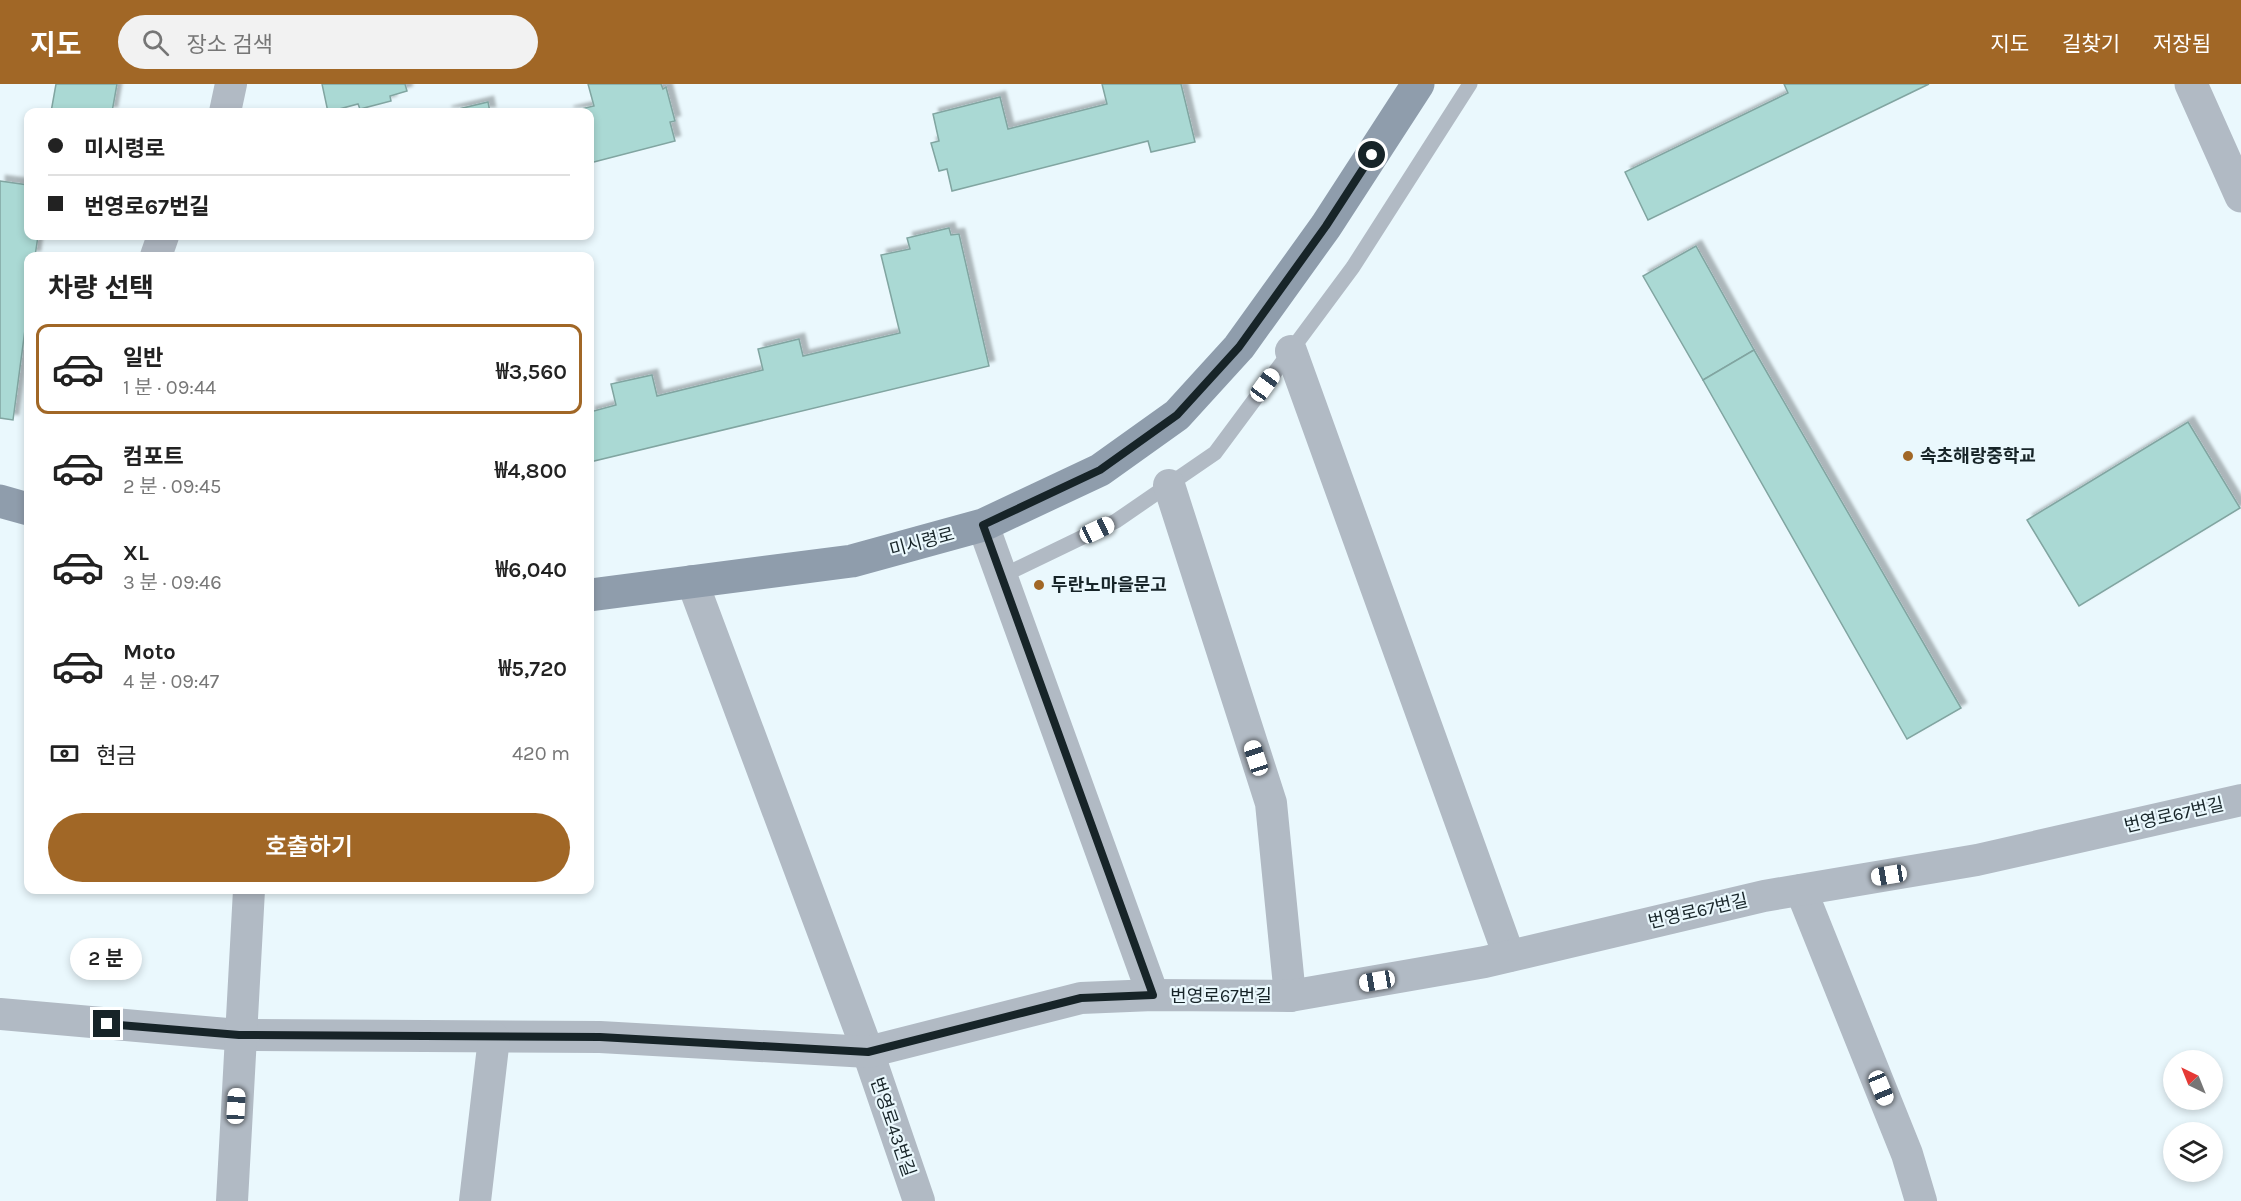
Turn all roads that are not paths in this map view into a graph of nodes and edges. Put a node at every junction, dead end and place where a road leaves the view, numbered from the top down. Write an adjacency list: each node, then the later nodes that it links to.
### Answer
1 (231, 84): 5 (street)
2 (1418, 84): 11 (main road, 미시령로)
3 (1470, 84): 7 (lane)
4 (2191, 84): 6 (street)
5 (226, 108)
6 (2241, 195)
7 (1291, 351): 8 (lane); 18 (street)
8 (1169, 485): 12 (lane); 20 (street)
9 (0, 501): 10 (main road)
10 (24, 508)
11 (983, 525): 12 (street, 번영로67번길); 13 (main road, 미시령로)
12 (1002, 576): 19 (street, 번영로67번길)
13 (692, 581): 14 (main road, 미시령로); 24 (street, 번영로43번길)
14 (594, 594)
15 (2241, 800): 16 (street, 번영로67번길)
16 (1801, 890): 18 (street, 번영로67번길); 28 (street)
17 (249, 894): 22 (street)
18 (1509, 956): 20 (street, 번영로67번길)
19 (1153, 995): 20 (street, 번영로67번길); 24 (street, 번영로67번길)
20 (1290, 996)
21 (0, 1014): 22 (street, 번영로67번길)
22 (239, 1035): 23 (street, 번영로67번길); 25 (street)
23 (494, 1038): 24 (street, 번영로67번길); 26 (street)
24 (868, 1052): 27 (street, 번영로43번길)
25 (232, 1201)
26 (475, 1201)
27 (919, 1201)
28 (1921, 1201)

